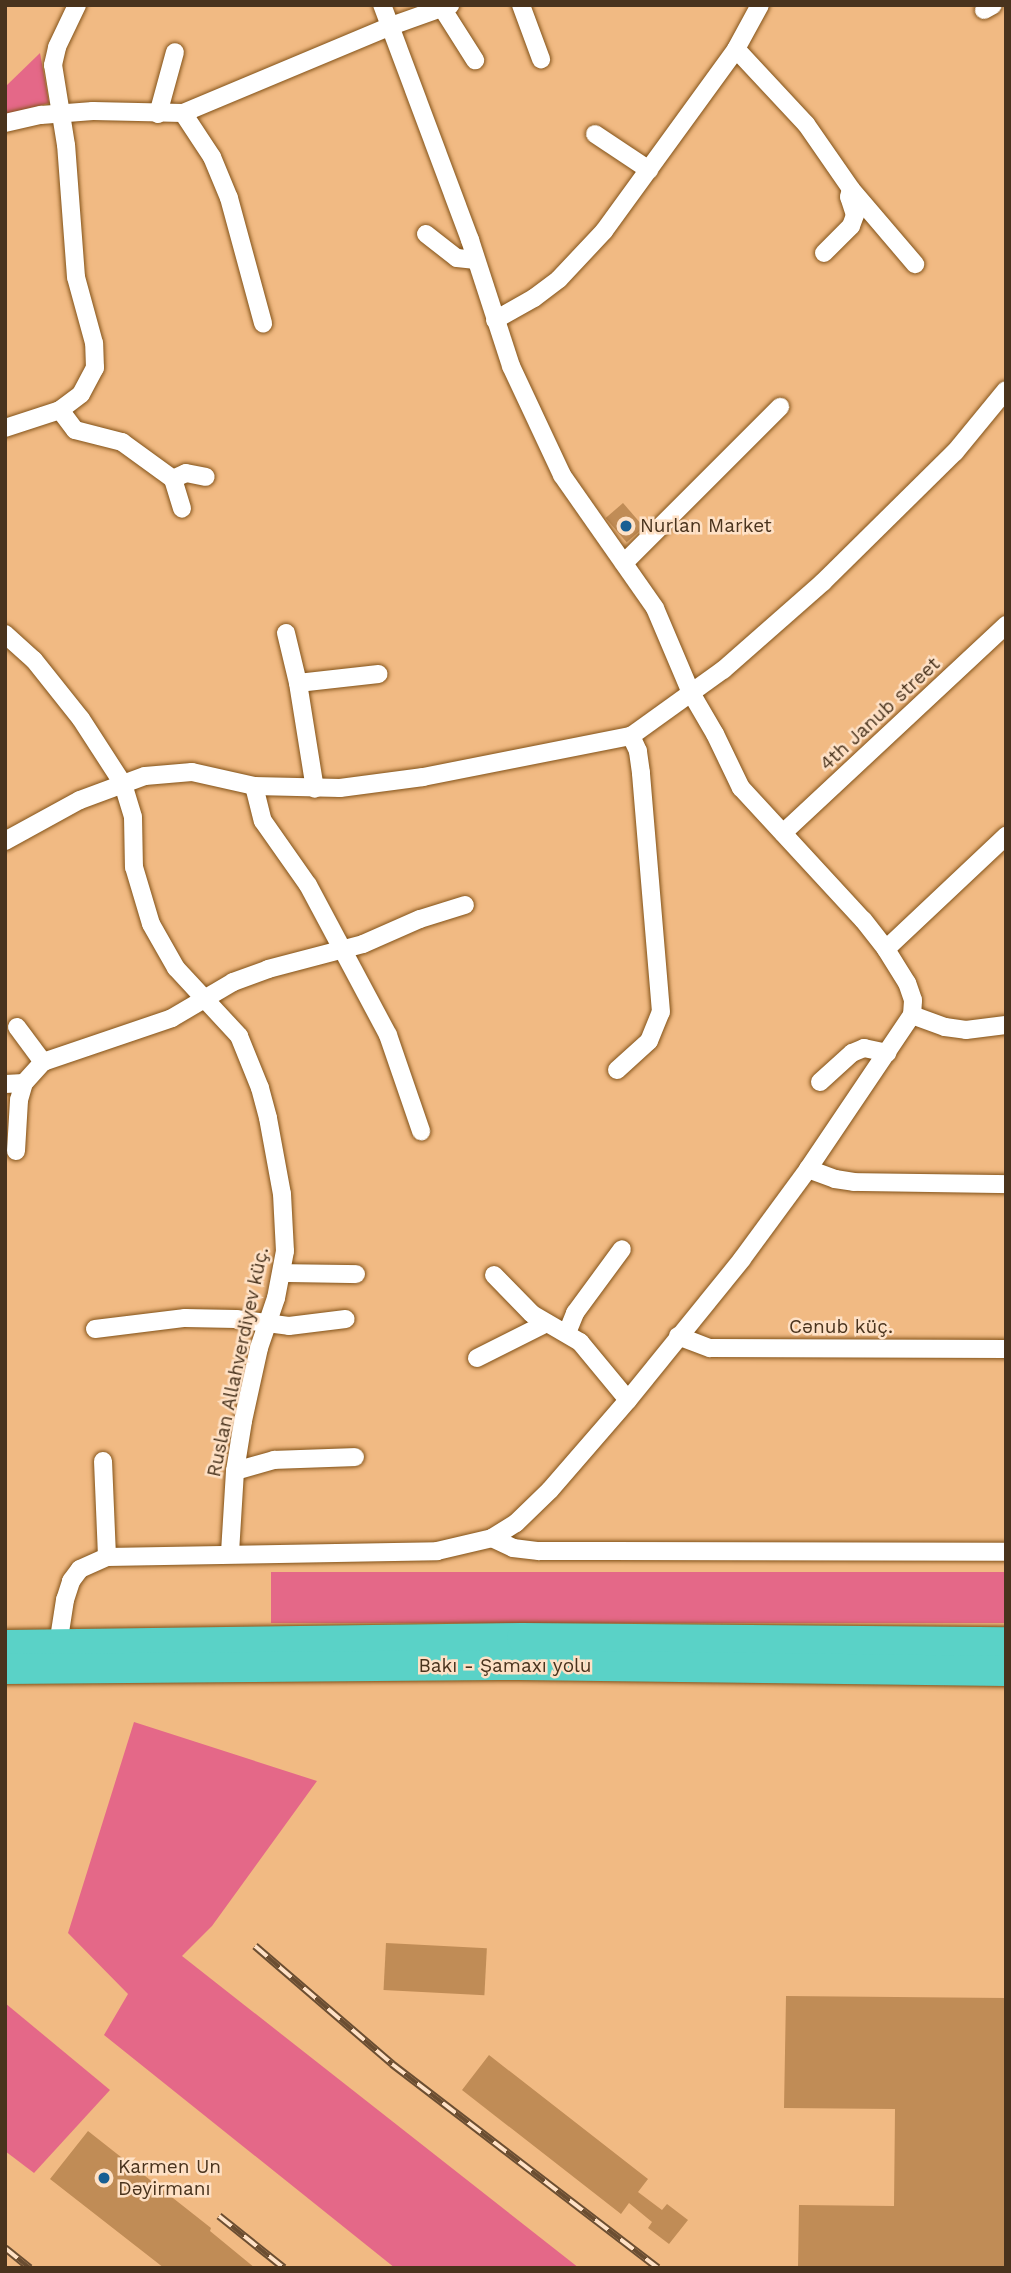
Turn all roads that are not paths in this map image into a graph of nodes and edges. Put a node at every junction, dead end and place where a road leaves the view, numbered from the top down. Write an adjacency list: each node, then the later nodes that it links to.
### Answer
1 (382, 5): 6 (street)
2 (521, 5): 9 (street)
3 (760, 5): 7 (street)
4 (76, 6): 11 (street)
5 (446, 7): 6 (street); 10 (street)
6 (391, 26): 12 (street); 20 (street)
7 (736, 49): 16 (street); 17 (street)
8 (175, 52): 13 (street)
9 (541, 59)
10 (475, 60)
11 (62, 113): 13 (street); 14 (street); 26 (street)
12 (183, 113): 13 (street); 23 (street)
13 (158, 114)
14 (5, 123)
15 (595, 134): 16 (street)
16 (649, 170): 22 (street)
17 (851, 190): 19 (street); 21 (street)
18 (426, 234): 20 (street)
19 (824, 253)
20 (476, 260): 22 (street)
21 (915, 264)
22 (495, 320): 31 (street)
23 (263, 323)
24 (1006, 390): 37 (street)
25 (780, 407): 31 (street)
26 (60, 410): 27 (street); 29 (street)
27 (5, 428)
28 (206, 477): 29 (street)
29 (173, 479): 30 (street)
30 (181, 509)
31 (624, 563): 37 (street)
32 (1006, 625): 42 (street, 4th Janub street)
33 (286, 632): 36 (street)
34 (5, 634): 39 (street, Ruslan Allahverdiyev küç.)
35 (377, 674): 36 (street)
36 (298, 683): 41 (street)
37 (691, 693): 38 (street); 42 (street)
38 (632, 736): 41 (street); 54 (street)
39 (123, 784): 40 (street); 44 (street); 48 (street, Ruslan Allahverdiyev küç.)
40 (254, 786): 41 (street); 47 (street)
41 (315, 789)
42 (783, 834): 46 (street)
43 (1006, 836): 46 (street)
44 (5, 841)
45 (465, 905): 47 (street)
46 (886, 949): 49 (street)
47 (343, 950): 48 (street); 58 (street)
48 (204, 999): 53 (street); 63 (street, Ruslan Allahverdiyev küç.)
49 (912, 1015): 50 (street); 52 (street)
50 (1006, 1025)
51 (17, 1027): 53 (street)
52 (887, 1053): 55 (street); 60 (street)
53 (43, 1062): 56 (street)
54 (617, 1070)
55 (820, 1082)
56 (24, 1083): 57 (street); 59 (street)
57 (5, 1084)
58 (421, 1131)
59 (16, 1151)
60 (808, 1169): 61 (street); 71 (street)
61 (1006, 1184)
62 (622, 1249): 70 (street)
63 (282, 1273): 64 (street); 68 (street, Ruslan Allahverdiyev küç.)
64 (356, 1274)
65 (494, 1275): 67 (street)
66 (346, 1319): 68 (street)
67 (547, 1323): 70 (street); 73 (street)
68 (267, 1325): 69 (street); 77 (street, Ruslan Allahverdiyev küç.)
69 (95, 1329)
70 (567, 1332): 74 (street)
71 (678, 1336): 72 (street, Cənub küç.); 74 (street)
72 (1006, 1349)
73 (477, 1358)
74 (628, 1400): 78 (street)
75 (355, 1457): 77 (street)
76 (103, 1461): 81 (street)
77 (235, 1471): 80 (street, Ruslan Allahverdiyev küç.)
78 (492, 1538): 79 (street); 80 (street)
79 (1006, 1552)
80 (230, 1553): 81 (street)
81 (107, 1557): 84 (street)
82 (1006, 1642): 84 (highway, Bakı - Şamaxı yolu)
83 (5, 1645): 84 (highway, Bakı - Şamaxı yolu)
84 (58, 1645)
85 (5, 1669): 86 (highway, Bakı - Şamaxı yolu)
86 (1006, 1671)

